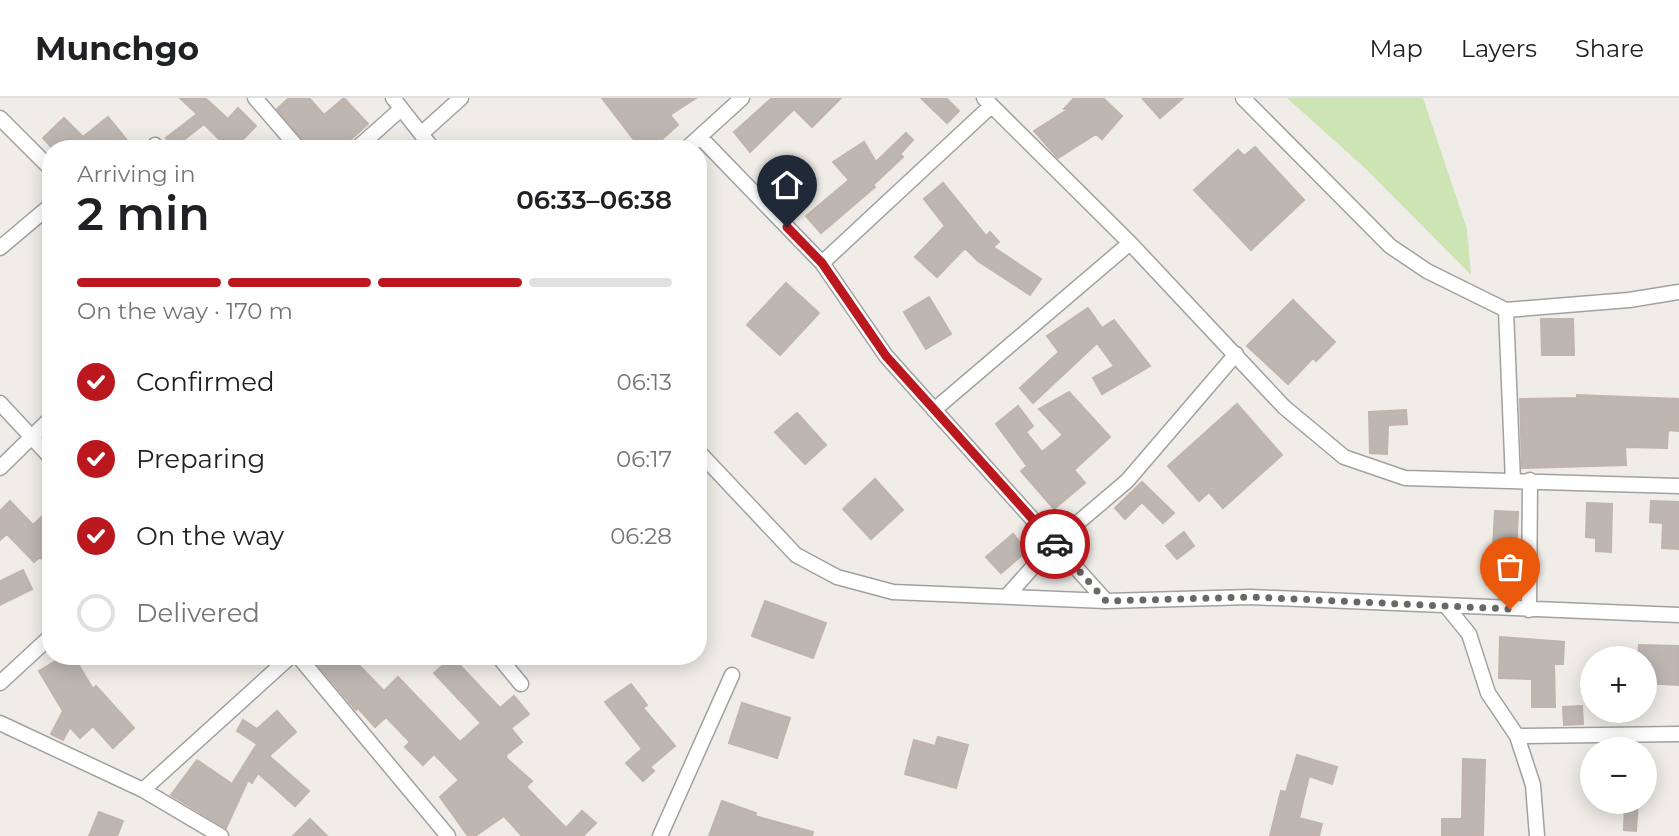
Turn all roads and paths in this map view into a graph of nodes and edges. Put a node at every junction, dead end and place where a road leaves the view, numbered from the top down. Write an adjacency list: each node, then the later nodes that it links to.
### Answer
1 (255, 98): 10 (street)
2 (461, 98): 8 (street)
3 (742, 98): 9 (street)
4 (1243, 98): 22 (street)
5 (988, 102): 18 (street); 20 (street)
6 (397, 103): 8 (street); 11 (street)
7 (0, 118): 16 (street)
8 (421, 134): 12 (street)
9 (700, 136): 13 (street); 14 (street)
10 (291, 140)
11 (364, 140)
12 (426, 140)
13 (696, 140)
14 (704, 140)
15 (707, 143): 20 (street)
16 (42, 160)
17 (42, 213): 19 (street)
18 (1130, 243): 23 (street); 25 (street)
19 (0, 248)
20 (822, 263): 25 (street)
21 (1679, 292): 22 (street)
22 (1506, 310): 32 (street)
23 (1236, 354): 32 (street); 34 (street)
24 (0, 403): 27 (street)
25 (934, 410): 34 (street)
26 (42, 428): 27 (street)
27 (33, 438): 28 (street); 30 (street)
28 (42, 448)
29 (707, 461): 35 (street)
30 (0, 468)
31 (1530, 480): 32 (street); 33 (street); 38 (street)
32 (1513, 481)
33 (1679, 486)
34 (1054, 543): 35 (street); 36 (street)
35 (1008, 595): 36 (street)
36 (1106, 601): 37 (street)
37 (1447, 607): 38 (street); 49 (street)
38 (1529, 610): 39 (street)
39 (1679, 615)
40 (42, 644): 45 (street)
41 (280, 665): 50 (street)
42 (306, 665): 52 (street)
43 (505, 665): 46 (street)
44 (732, 674): 53 (street)
45 (0, 683)
46 (521, 684)
47 (0, 723): 50 (street)
48 (1679, 734): 49 (street)
49 (1517, 736): 54 (street)
50 (143, 790): 51 (street)
51 (221, 836)
52 (448, 836)
53 (660, 836)
54 (1537, 836)

